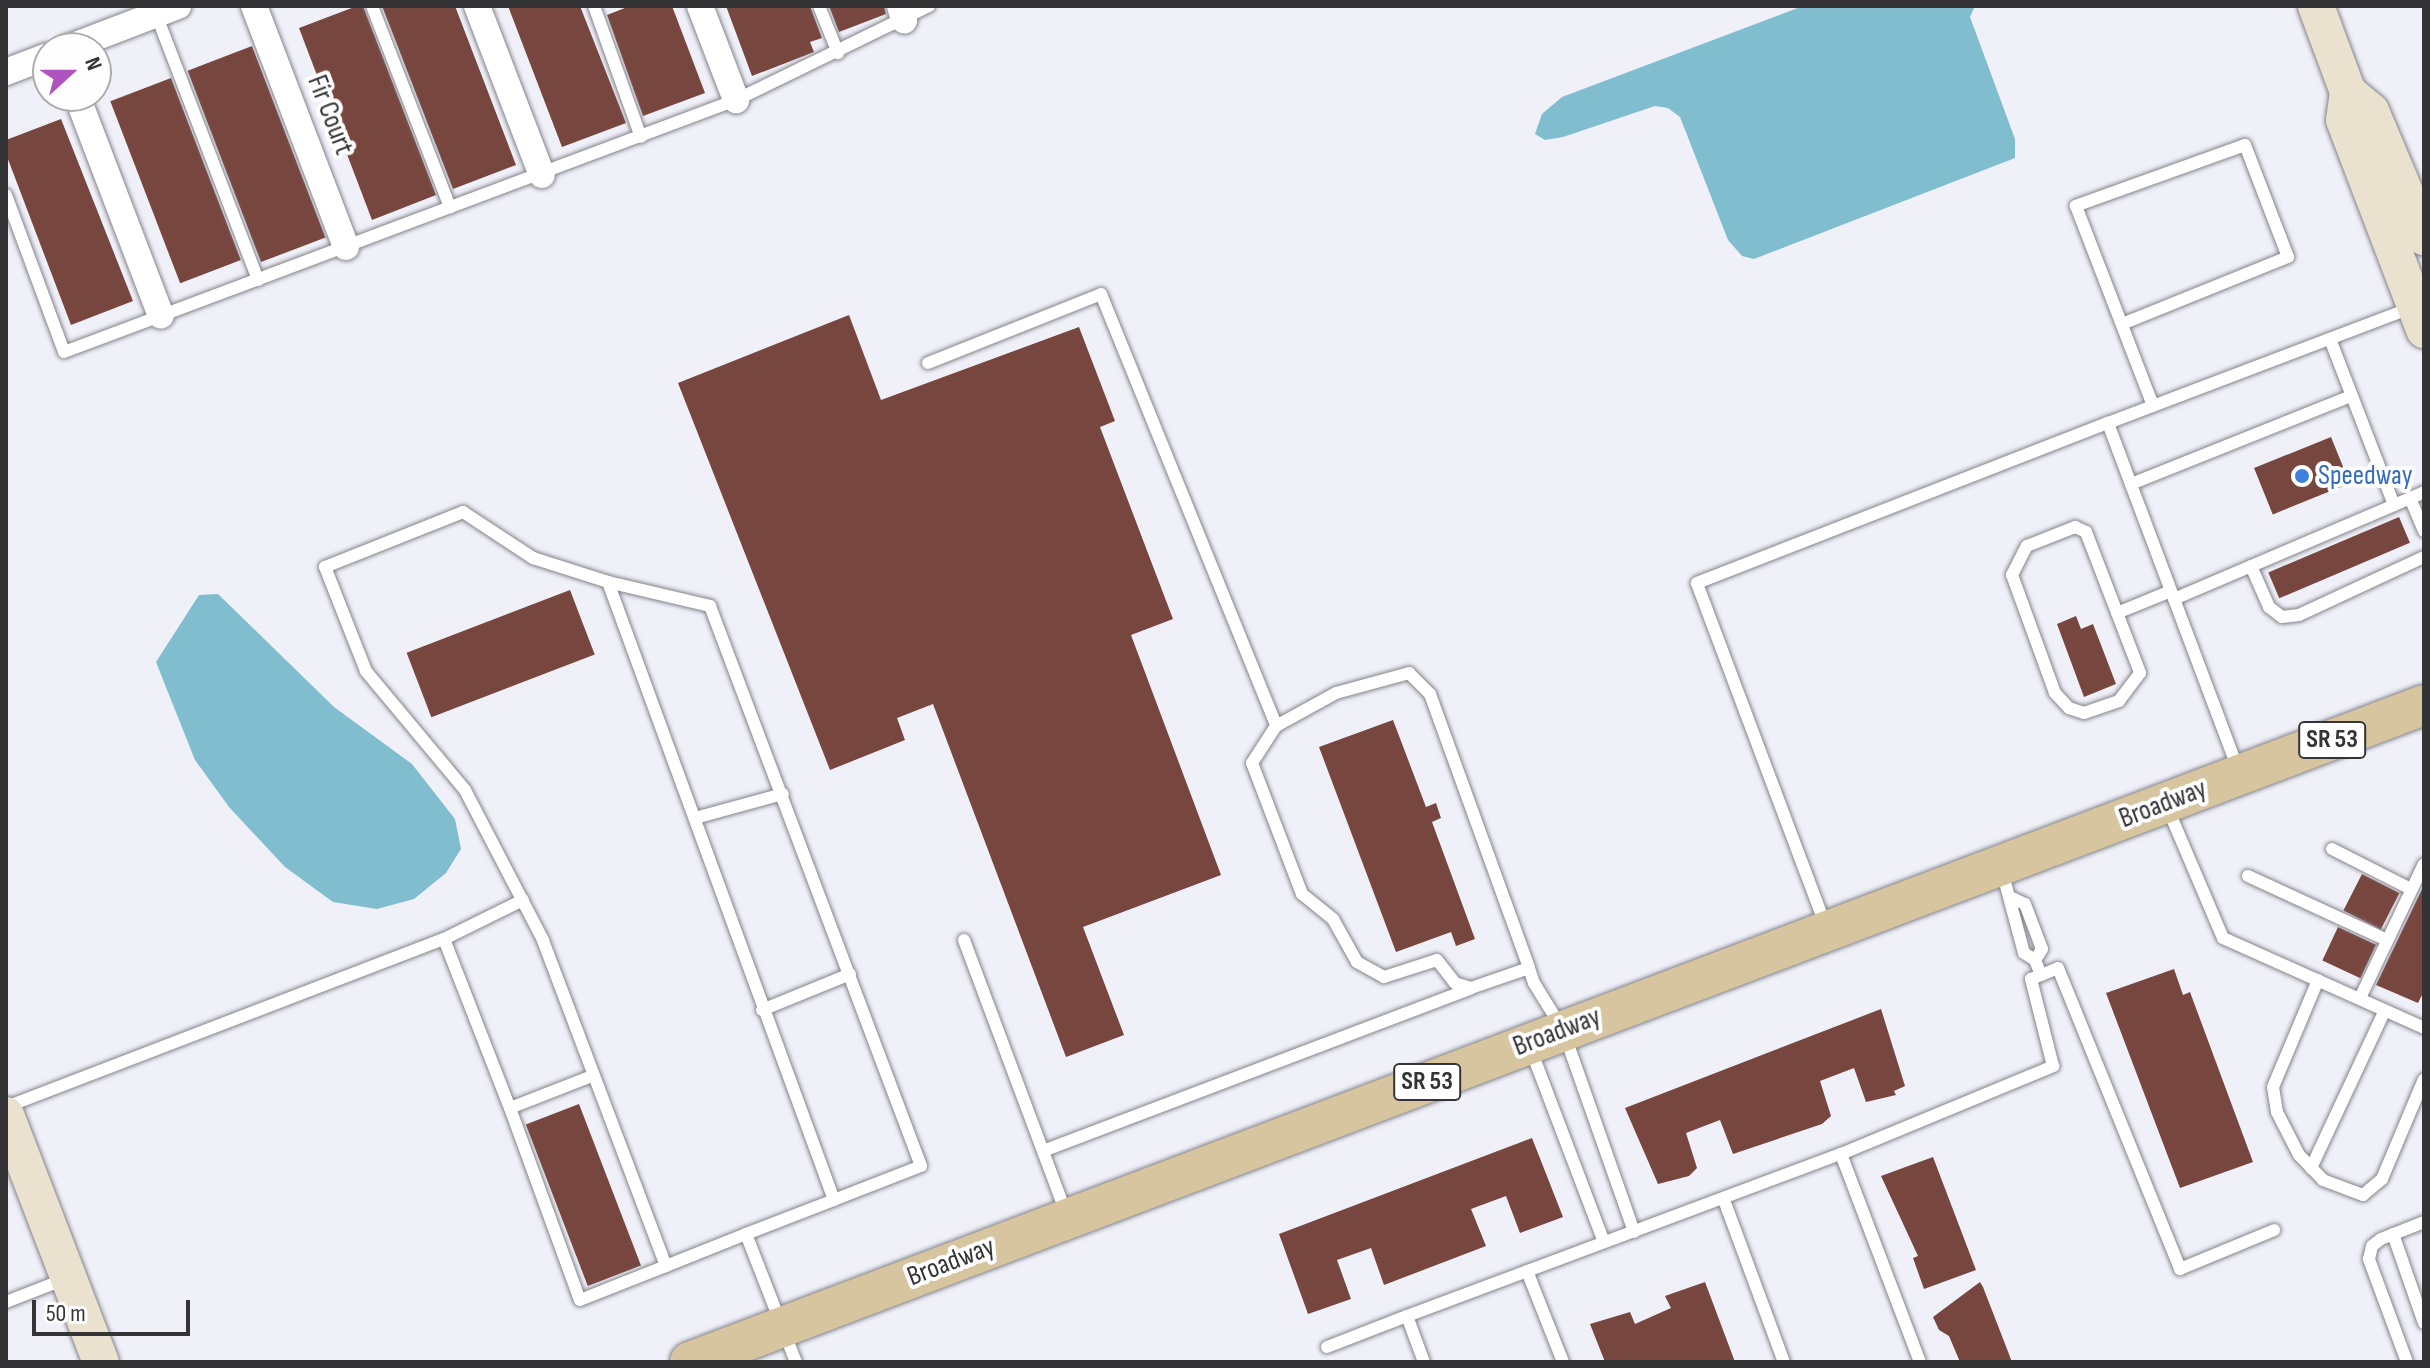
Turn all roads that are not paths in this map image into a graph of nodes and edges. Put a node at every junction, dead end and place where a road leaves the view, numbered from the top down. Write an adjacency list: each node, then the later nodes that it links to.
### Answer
1 (254, 6): 23 (street, Fir Court)
2 (372, 6): 21 (lane)
3 (477, 6): 19 (street)
4 (594, 6): 18 (lane)
5 (700, 6): 16 (street)
6 (819, 6): 12 (lane)
7 (929, 6): 10 (lane)
8 (2316, 6): 15 (street)
9 (167, 10): 11 (street); 24 (lane)
10 (902, 13): 12 (lane)
11 (110, 32)
12 (838, 53): 16 (lane)
13 (32, 62): 14 (street)
14 (6, 72)
15 (2348, 92): 22 (street); 25 (street)
16 (736, 100): 18 (lane)
17 (83, 112): 26 (street)
18 (641, 137): 19 (lane)
19 (542, 175): 21 (lane)
20 (6, 195): 26 (lane)
21 (450, 207): 23 (lane)
22 (2424, 237)
23 (346, 247): 24 (lane)
24 (258, 280): 26 (lane)
25 (2421, 313): 28 (lane)
26 (161, 316)
27 (2122, 324): 27 (lane); 31 (lane)
28 (2330, 339): 30 (lane); 31 (lane)
29 (928, 363): 44 (lane)
30 (2351, 396): 33 (lane); 36 (lane)
31 (2153, 406): 32 (lane)
32 (2108, 423): 33 (lane); 55 (lane)
33 (2131, 484): 41 (lane)
34 (2424, 492): 35 (lane)
35 (2410, 498): 36 (lane); 37 (lane)
36 (2394, 505): 39 (lane)
37 (2424, 531)
38 (2424, 557): 39 (lane)
39 (2251, 566): 41 (lane)
40 (608, 582): 46 (lane); 48 (lane); 54 (lane)
41 (2172, 595): 42 (lane); 45 (lane)
42 (2117, 613): 42 (lane)
43 (2424, 705): 45 (main road, Broadway / SR 53)
44 (1276, 726): 60 (lane); 64 (lane)
45 (2240, 774): 47 (main road, Broadway / SR 53)
46 (783, 794): 48 (lane); 61 (lane)
47 (2165, 803): 52 (main road, Broadway / SR 53); 63 (lane)
48 (695, 818): 66 (lane)
49 (2332, 849): 53 (lane)
50 (2424, 864): 53 (lane)
51 (2248, 876): 58 (lane)
52 (2006, 882): 55 (main road, Broadway / SR 53); 59 (lane); 59 (lane)
53 (2411, 889): 58 (lane)
54 (523, 900): 56 (lane); 70 (lane)
55 (1827, 930): 69 (main road, Broadway / SR 53)
56 (444, 939): 72 (lane); 73 (lane)
57 (964, 940): 75 (lane)
58 (2387, 940): 65 (lane)
59 (2035, 960): 62 (lane)
60 (1529, 968): 64 (lane); 69 (lane)
61 (850, 974): 66 (lane); 78 (lane)
62 (2041, 975): 76 (lane); 82 (lane)
63 (2318, 980): 65 (lane); 77 (lane)
64 (1471, 988): 75 (lane)
65 (2360, 998): 67 (lane)
66 (762, 1010): 78 (lane)
67 (2385, 1010): 68 (lane); 77 (lane)
68 (2424, 1028)
69 (1546, 1036): 80 (main road, Broadway / SR 53); 83 (lane); 86 (lane)
70 (592, 1076): 73 (lane); 87 (lane)
71 (2424, 1079): 77 (lane)
72 (6, 1107)
73 (510, 1108): 87 (lane)
74 (6, 1115): 89 (street)
75 (1043, 1151): 80 (lane)
76 (1841, 1154): 79 (lane); 100 (lane)
77 (2311, 1168)
78 (834, 1200): 84 (lane)
79 (1724, 1200): 83 (lane); 99 (lane)
80 (1068, 1218): 93 (main road, Broadway / SR 53)
81 (2424, 1222): 85 (lane)
82 (2274, 1230)
83 (1634, 1232): 86 (lane)
84 (746, 1234): 87 (lane); 93 (lane)
85 (2393, 1234): 92 (lane); 101 (lane)
86 (1604, 1242): 88 (lane)
87 (666, 1266)
88 (1527, 1271): 91 (lane); 98 (lane)
89 (68, 1278): 90 (lane); 95 (street)
90 (6, 1302)
91 (1407, 1316): 94 (lane); 97 (lane)
92 (2424, 1323)
93 (789, 1344): 96 (main road, Broadway / SR 53)
94 (1327, 1347)
95 (101, 1362)
96 (690, 1362)
97 (1424, 1362)
98 (1563, 1362)
99 (1784, 1362)
100 (1920, 1362)
101 (2407, 1362)

